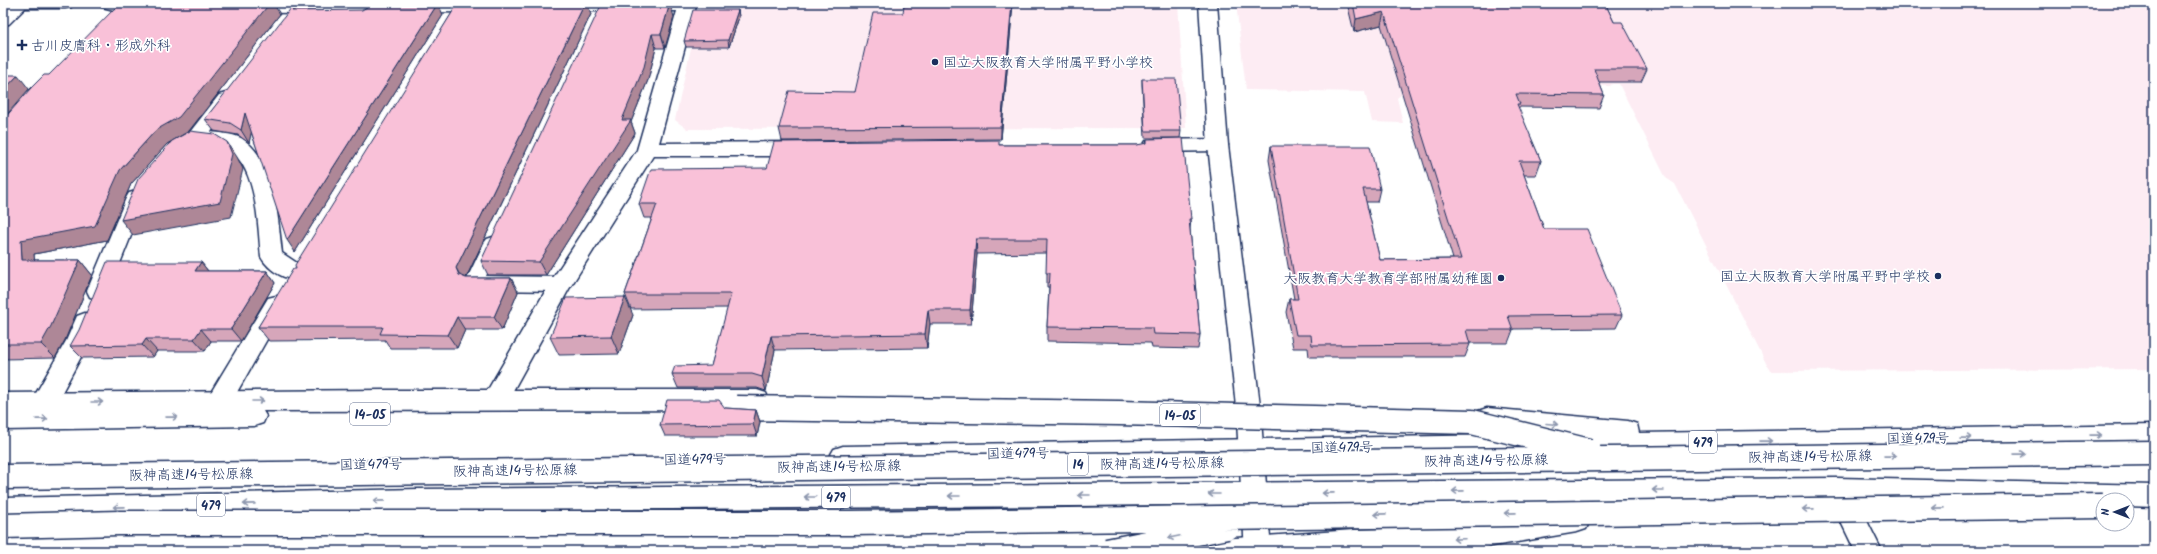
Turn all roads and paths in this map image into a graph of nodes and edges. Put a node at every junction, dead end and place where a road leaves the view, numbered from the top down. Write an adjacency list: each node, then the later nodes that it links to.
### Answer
1 (14, 3): 2 (main road)
2 (21, 3): 3 (main road); 13 (main road)
3 (65, 3)
4 (108, 3): 9 (main road)
5 (1208, 3): 19 (main road)
6 (543, 6): 22 (main road)
7 (459, 7): 8 (main road); 12 (main road); 16 (main road)
8 (497, 7)
9 (126, 8): 10 (main road); 14 (main road)
10 (165, 8)
11 (234, 8): 12 (main road)
12 (296, 8): 15 (main road)
13 (3, 20)
14 (110, 24)
15 (282, 26)
16 (447, 27)
17 (235, 88): 18 (main road)
18 (197, 137): 23 (main road); 28 (main road)
19 (1218, 145): 20 (main road); 31 (main road)
20 (1132, 146)
21 (822, 149): 22 (main road)
22 (647, 150): 26 (main road)
23 (165, 162)
24 (150, 179): 29 (main road)
25 (501, 226): 26 (lane)
26 (561, 284): 27 (main road)
27 (495, 400): 28 (main road, one-way to 27); 31 (main road)
28 (219, 401): 29 (main road, one-way to 28)
29 (44, 402): 30 (main road)
30 (3, 403)
31 (1248, 406): 34 (main road, one-way to 34); 35 (main road)
32 (3, 420): 37 (main road, 14-05, one-way to 37, bridge)
33 (2154, 435): 34 (main road, 国道479号 / 479, one-way to 33)
34 (1743, 441): 35 (main road, 国道479号 / 479)
35 (1251, 448): 38 (main road, 国道479号 / 479); 42 (main road)
36 (2154, 453): 37 (main road, 阪神高速14号松原線 / 14, one-way to 36, bridge)
37 (1620, 458): 39 (main road, 阪神高速14号松原線 / 14, bridge)
38 (3, 470)
39 (3, 477)
40 (1837, 488): 41 (main road, 479); 43 (main road, 479); 53 (main road)
41 (1774, 489): 42 (main road, 479, one-way to 42); 50 (main road, one-way to 50)
42 (1253, 493): 47 (main road, 479, one-way to 47); 50 (main road)
43 (2154, 496)
44 (2135, 505): 45 (main road)
45 (2154, 505)
46 (2095, 506): 48 (main road, one-way to 48, bridge)
47 (3, 509)
48 (1281, 516): 49 (main road, bridge); 51 (main road, one-way to 51, bridge)
49 (3, 526)
50 (1257, 549): 52 (main road)
51 (1107, 551)
52 (1220, 551)
53 (1869, 551)

